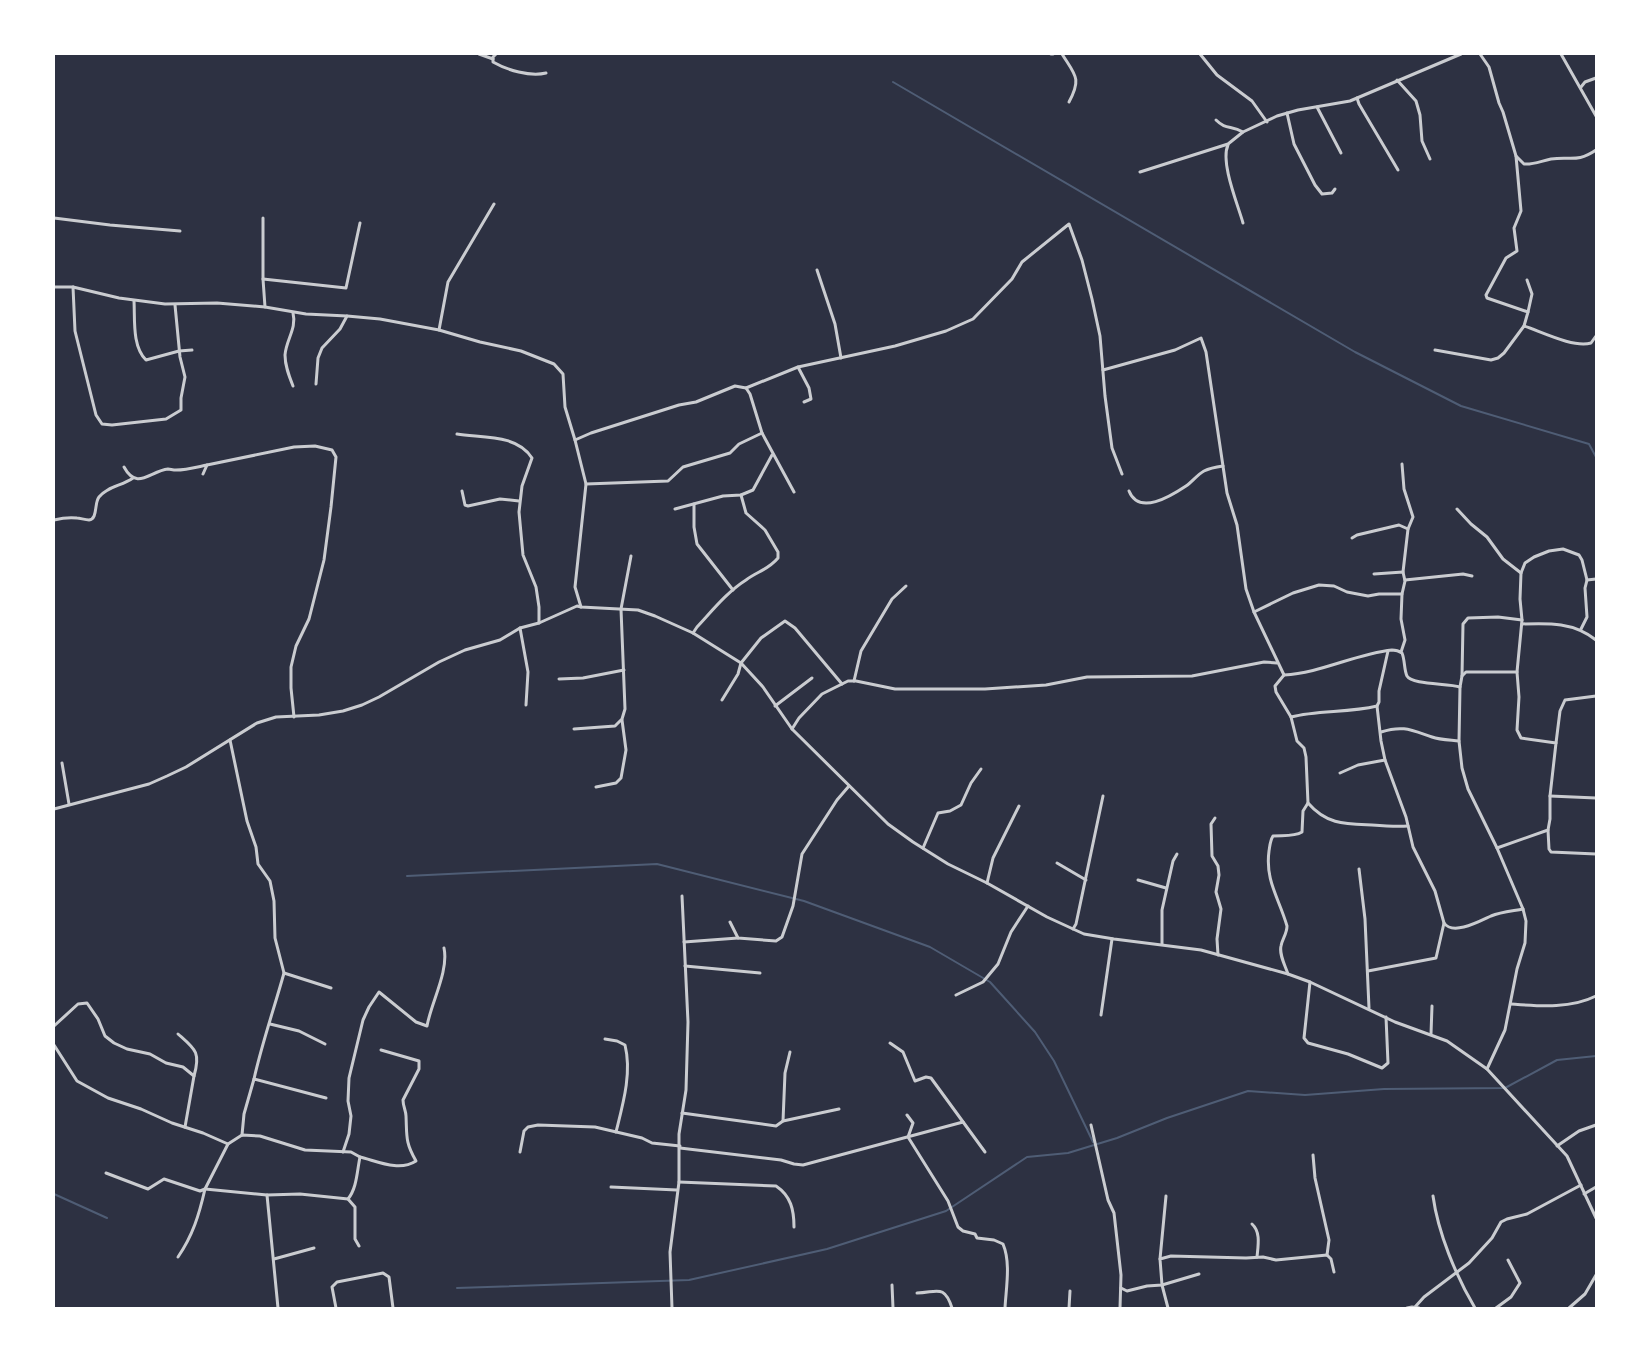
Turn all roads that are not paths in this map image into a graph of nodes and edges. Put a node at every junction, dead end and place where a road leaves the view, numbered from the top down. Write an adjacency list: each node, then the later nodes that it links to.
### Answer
1 (480, 54): 8 (street)
2 (496, 54): 8 (street)
3 (1062, 54): 14 (street)
4 (1200, 54): 19 (street)
5 (1461, 54): 11 (street)
6 (1480, 54): 24 (street)
7 (1561, 54): 12 (street)
8 (493, 59): 9 (street)
9 (546, 73)
10 (1596, 78): 12 (street)
11 (1397, 80): 13 (street); 25 (street)
12 (1581, 87): 17 (street)
13 (1357, 98): 15 (street); 26 (street)
14 (1069, 102)
15 (1317, 107): 16 (street); 23 (street)
16 (1287, 113): 19 (street); 28 (street)
17 (1596, 116)
18 (1216, 120): 20 (street)
19 (1267, 122): 20 (street)
20 (1243, 132): 21 (street)
21 (1228, 144): 27 (street); 33 (street)
22 (1596, 150): 24 (street)
23 (1341, 152)
24 (1516, 156): 43 (street)
25 (1430, 159)
26 (1398, 170)
27 (1140, 172)
28 (1335, 189)
29 (494, 204): 47 (street)
30 (54, 218): 34 (street)
31 (263, 218): 36 (street)
32 (360, 223): 36 (street)
33 (1243, 223)
34 (180, 231)
35 (817, 270): 52 (street)
36 (263, 279): 42 (street)
37 (1527, 280): 43 (street)
38 (54, 287): 39 (street)
39 (73, 287): 40 (street); 51 (street)
40 (134, 301): 41 (street); 51 (street)
41 (176, 304): 42 (street); 51 (street)
42 (265, 307): 44 (street)
43 (1528, 312): 46 (street)
44 (293, 313): 45 (street); 56 (street)
45 (347, 316): 47 (street); 55 (street)
46 (1524, 326): 48 (street); 50 (street)
47 (439, 330): 61 (street)
48 (1596, 336)
49 (192, 350): 51 (street)
50 (1435, 350)
51 (179, 351)
52 (841, 358): 53 (street); 54 (street)
53 (798, 367): 57 (street); 58 (street)
54 (1103, 370): 65 (street); 68 (street)
55 (316, 384)
56 (293, 386)
57 (746, 388): 59 (street); 61 (street)
58 (804, 402)
59 (762, 433): 62 (street); 70 (street)
60 (457, 434): 75 (street)
61 (575, 440): 70 (street)
62 (773, 454): 73 (street); 74 (street)
63 (1402, 464): 80 (street)
64 (207, 465): 67 (street); 69 (street); 120 (street)
65 (1223, 466): 72 (street); 95 (street)
66 (124, 467): 69 (street)
67 (202, 474)
68 (1122, 474)
69 (133, 478): 79 (street)
70 (586, 484): 93 (street)
71 (462, 491): 75 (street)
72 (1129, 491)
73 (794, 492)
74 (741, 495): 76 (street); 91 (street)
75 (519, 501): 97 (street)
76 (694, 504): 77 (street); 91 (street)
77 (675, 509)
78 (1457, 509): 84 (street)
79 (54, 520)
80 (1408, 529): 81 (street); 83 (street)
81 (1352, 538)
82 (631, 556): 94 (street)
83 (1403, 572): 85 (street); 88 (street)
84 (1521, 573): 89 (street); 96 (street)
85 (1374, 574)
86 (1472, 576): 88 (street)
87 (1596, 579): 89 (street)
88 (1404, 580): 92 (street)
89 (1588, 580): 99 (street)
90 (906, 586): 112 (street)
91 (733, 590): 100 (street)
92 (1402, 594): 95 (street); 103 (street)
93 (581, 607): 94 (street); 97 (street)
94 (621, 609): 100 (street); 106 (street)
95 (1254, 612): 105 (street)
96 (1522, 622): 99 (street); 107 (street); 109 (street)
97 (539, 623): 98 (street)
98 (520, 628): 117 (street); 120 (street)
99 (1581, 629): 101 (street)
100 (693, 633): 104 (street)
101 (1596, 640)
102 (1388, 651): 103 (street); 108 (street); 119 (street)
103 (1401, 652): 114 (street)
104 (741, 663): 113 (street); 116 (street); 118 (street)
105 (1278, 663): 108 (street); 112 (street)
106 (624, 670): 111 (street); 122 (street)
107 (1517, 672): 109 (street); 128 (street)
108 (1284, 675): 121 (street)
109 (1462, 676): 114 (street)
110 (812, 678): 118 (street)
111 (559, 679)
112 (854, 681): 113 (street)
113 (842, 684): 124 (street)
114 (1460, 687): 127 (street)
115 (1596, 696): 128 (street)
116 (722, 700)
117 (526, 705)
118 (775, 706): 124 (street)
119 (1377, 706): 121 (street); 125 (street)
120 (294, 717): 126 (street)
121 (1290, 717): 138 (street)
122 (622, 719): 123 (street); 134 (street)
123 (574, 729)
124 (792, 729): 133 (street)
125 (1381, 732): 127 (street); 129 (street)
126 (230, 740): 139 (street); 169 (street)
127 (1459, 741): 146 (street)
128 (1556, 743): 136 (street)
129 (1385, 760): 132 (street); 143 (street)
130 (62, 763): 139 (street)
131 (981, 769): 145 (street)
132 (1340, 773)
133 (849, 786): 145 (street); 161 (street)
134 (596, 787)
135 (1103, 796): 151 (street)
136 (1550, 796): 137 (street); 144 (street)
137 (1596, 798)
138 (1308, 803): 143 (street); 171 (street)
139 (69, 804): 141 (street)
140 (1019, 806): 153 (street)
141 (54, 809)
142 (1215, 818): 166 (street)
143 (1408, 826): 159 (street)
144 (1548, 830): 146 (street); 148 (street)
145 (923, 848): 153 (street)
146 (1497, 848): 157 (street)
147 (1177, 854): 154 (street)
148 (1596, 854)
149 (1057, 863): 151 (street)
150 (1359, 869): 168 (street)
151 (1086, 880): 160 (street)
152 (1138, 880): 154 (street)
153 (987, 883): 156 (street)
154 (1166, 888): 164 (street)
155 (682, 896): 163 (street)
156 (1028, 906): 160 (street); 174 (street)
157 (1523, 909): 159 (street); 176 (street)
158 (730, 922): 161 (street)
159 (1444, 923): 168 (street)
160 (1073, 929): 162 (street)
161 (738, 938): 163 (street)
162 (1112, 939): 164 (street); 179 (street)
163 (684, 942): 167 (street)
164 (1162, 944): 166 (street)
165 (444, 948): 209 (street)
166 (1218, 955): 171 (street)
167 (685, 966): 170 (street); 196 (street)
168 (1368, 971): 178 (street)
169 (284, 973): 173 (street); 181 (street)
170 (760, 973)
171 (1288, 974): 172 (street)
172 (1310, 982): 178 (street); 180 (street)
173 (331, 988)
174 (956, 995)
175 (1596, 996): 176 (street)
176 (1510, 1004): 191 (street)
177 (1432, 1006): 184 (street)
178 (1368, 1008): 180 (street)
179 (1101, 1015)
180 (1386, 1017): 184 (street)
181 (270, 1024): 186 (street); 193 (street)
182 (54, 1026): 192 (street)
183 (178, 1034): 192 (street)
184 (1431, 1034): 191 (street)
185 (605, 1039): 203 (street)
186 (325, 1044)
187 (890, 1044): 199 (street)
188 (54, 1045): 202 (street)
189 (382, 1050): 213 (street)
190 (790, 1052): 198 (street)
191 (1487, 1069): 207 (street)
192 (194, 1076): 202 (street)
193 (254, 1079): 194 (street); 204 (street)
194 (326, 1098)
195 (839, 1109): 198 (street)
196 (682, 1114): 198 (street); 208 (street)
197 (907, 1115): 205 (street)
198 (783, 1121)
199 (963, 1122): 205 (street); 211 (street)
200 (1091, 1125): 243 (street)
201 (1596, 1125): 207 (street)
202 (186, 1127): 206 (street)
203 (616, 1132): 208 (street); 210 (street)
204 (242, 1135): 206 (street); 209 (street)
205 (908, 1137): 208 (street); 252 (street)
206 (228, 1144): 219 (street)
207 (1557, 1146): 216 (street)
208 (680, 1147): 215 (street)
209 (343, 1152): 213 (street)
210 (520, 1152)
211 (985, 1152)
212 (1313, 1155): 231 (street)
213 (360, 1156): 225 (street)
214 (106, 1173): 219 (street)
215 (679, 1182): 220 (street); 228 (street)
216 (1581, 1185): 221 (street); 238 (street)
217 (611, 1187): 220 (street)
218 (1596, 1187): 221 (street)
219 (206, 1189): 222 (street); 233 (street)
220 (677, 1190): 249 (street)
221 (1584, 1194): 226 (street)
222 (267, 1195): 225 (street); 234 (street)
223 (1166, 1196): 235 (street)
224 (1433, 1196): 238 (street)
225 (348, 1199): 229 (street)
226 (1596, 1218)
227 (1252, 1224): 232 (street)
228 (794, 1227)
229 (359, 1246)
230 (314, 1248): 234 (street)
231 (1327, 1255): 232 (street); 237 (street)
232 (1256, 1256): 235 (street)
233 (178, 1257)
234 (274, 1259): 246 (street)
235 (1160, 1259): 242 (street)
236 (1508, 1260): 259 (street)
237 (1334, 1272)
238 (1456, 1273): 257 (street); 258 (street)
239 (1199, 1274): 242 (street)
240 (1596, 1275): 260 (street)
241 (892, 1285): 250 (street)
242 (1162, 1285): 243 (street); 255 (street)
243 (1121, 1288): 254 (street)
244 (1070, 1291): 253 (street)
245 (917, 1293): 251 (street)
246 (278, 1308)
247 (336, 1308): 248 (street)
248 (393, 1308)
249 (672, 1308)
250 (893, 1308)
251 (952, 1308)
252 (1005, 1308)
253 (1069, 1308)
254 (1120, 1308)
255 (1168, 1308)
256 (1407, 1308): 257 (street)
257 (1417, 1308)
258 (1475, 1308)
259 (1496, 1308)
260 (1570, 1308)

